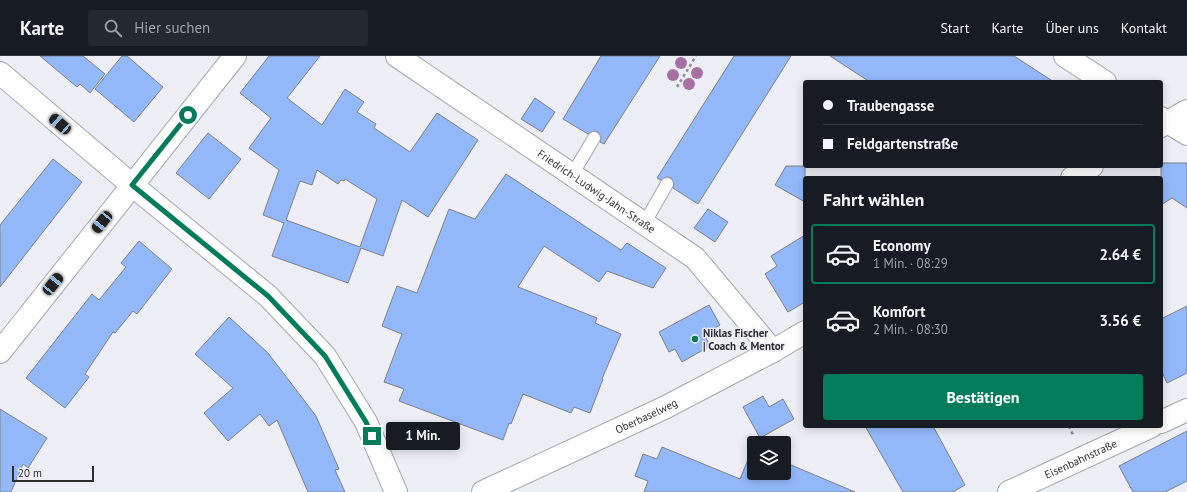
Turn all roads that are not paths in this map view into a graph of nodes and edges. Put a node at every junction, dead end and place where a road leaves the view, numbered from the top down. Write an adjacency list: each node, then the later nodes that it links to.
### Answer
1 (235, 56): 14 (street)
2 (397, 56): 11 (street, Friedrich-Ludwig-Jahn-Straße)
3 (1065, 56): 5 (street)
4 (0, 73): 14 (street)
5 (1102, 80)
6 (1187, 111): 7 (street)
7 (1163, 122): 8 (street)
8 (1187, 134)
9 (594, 138): 11 (lane)
10 (1089, 168): 12 (street)
11 (572, 175): 15 (street, Friedrich-Ludwig-Jahn-Straße)
12 (1075, 176)
13 (667, 184): 15 (lane)
14 (132, 185): 18 (street); 22 (street)
15 (644, 224): 17 (street, Friedrich-Ludwig-Jahn-Straße)
16 (803, 333): 17 (street, Oberbaselweg)
17 (773, 351): 23 (street, Oberbaselweg)
18 (0, 352)
19 (1187, 410): 20 (street)
20 (1163, 421)
21 (1148, 428): 24 (street, Eisenbahnstraße)
22 (396, 492)
23 (483, 492)
24 (1008, 492)

